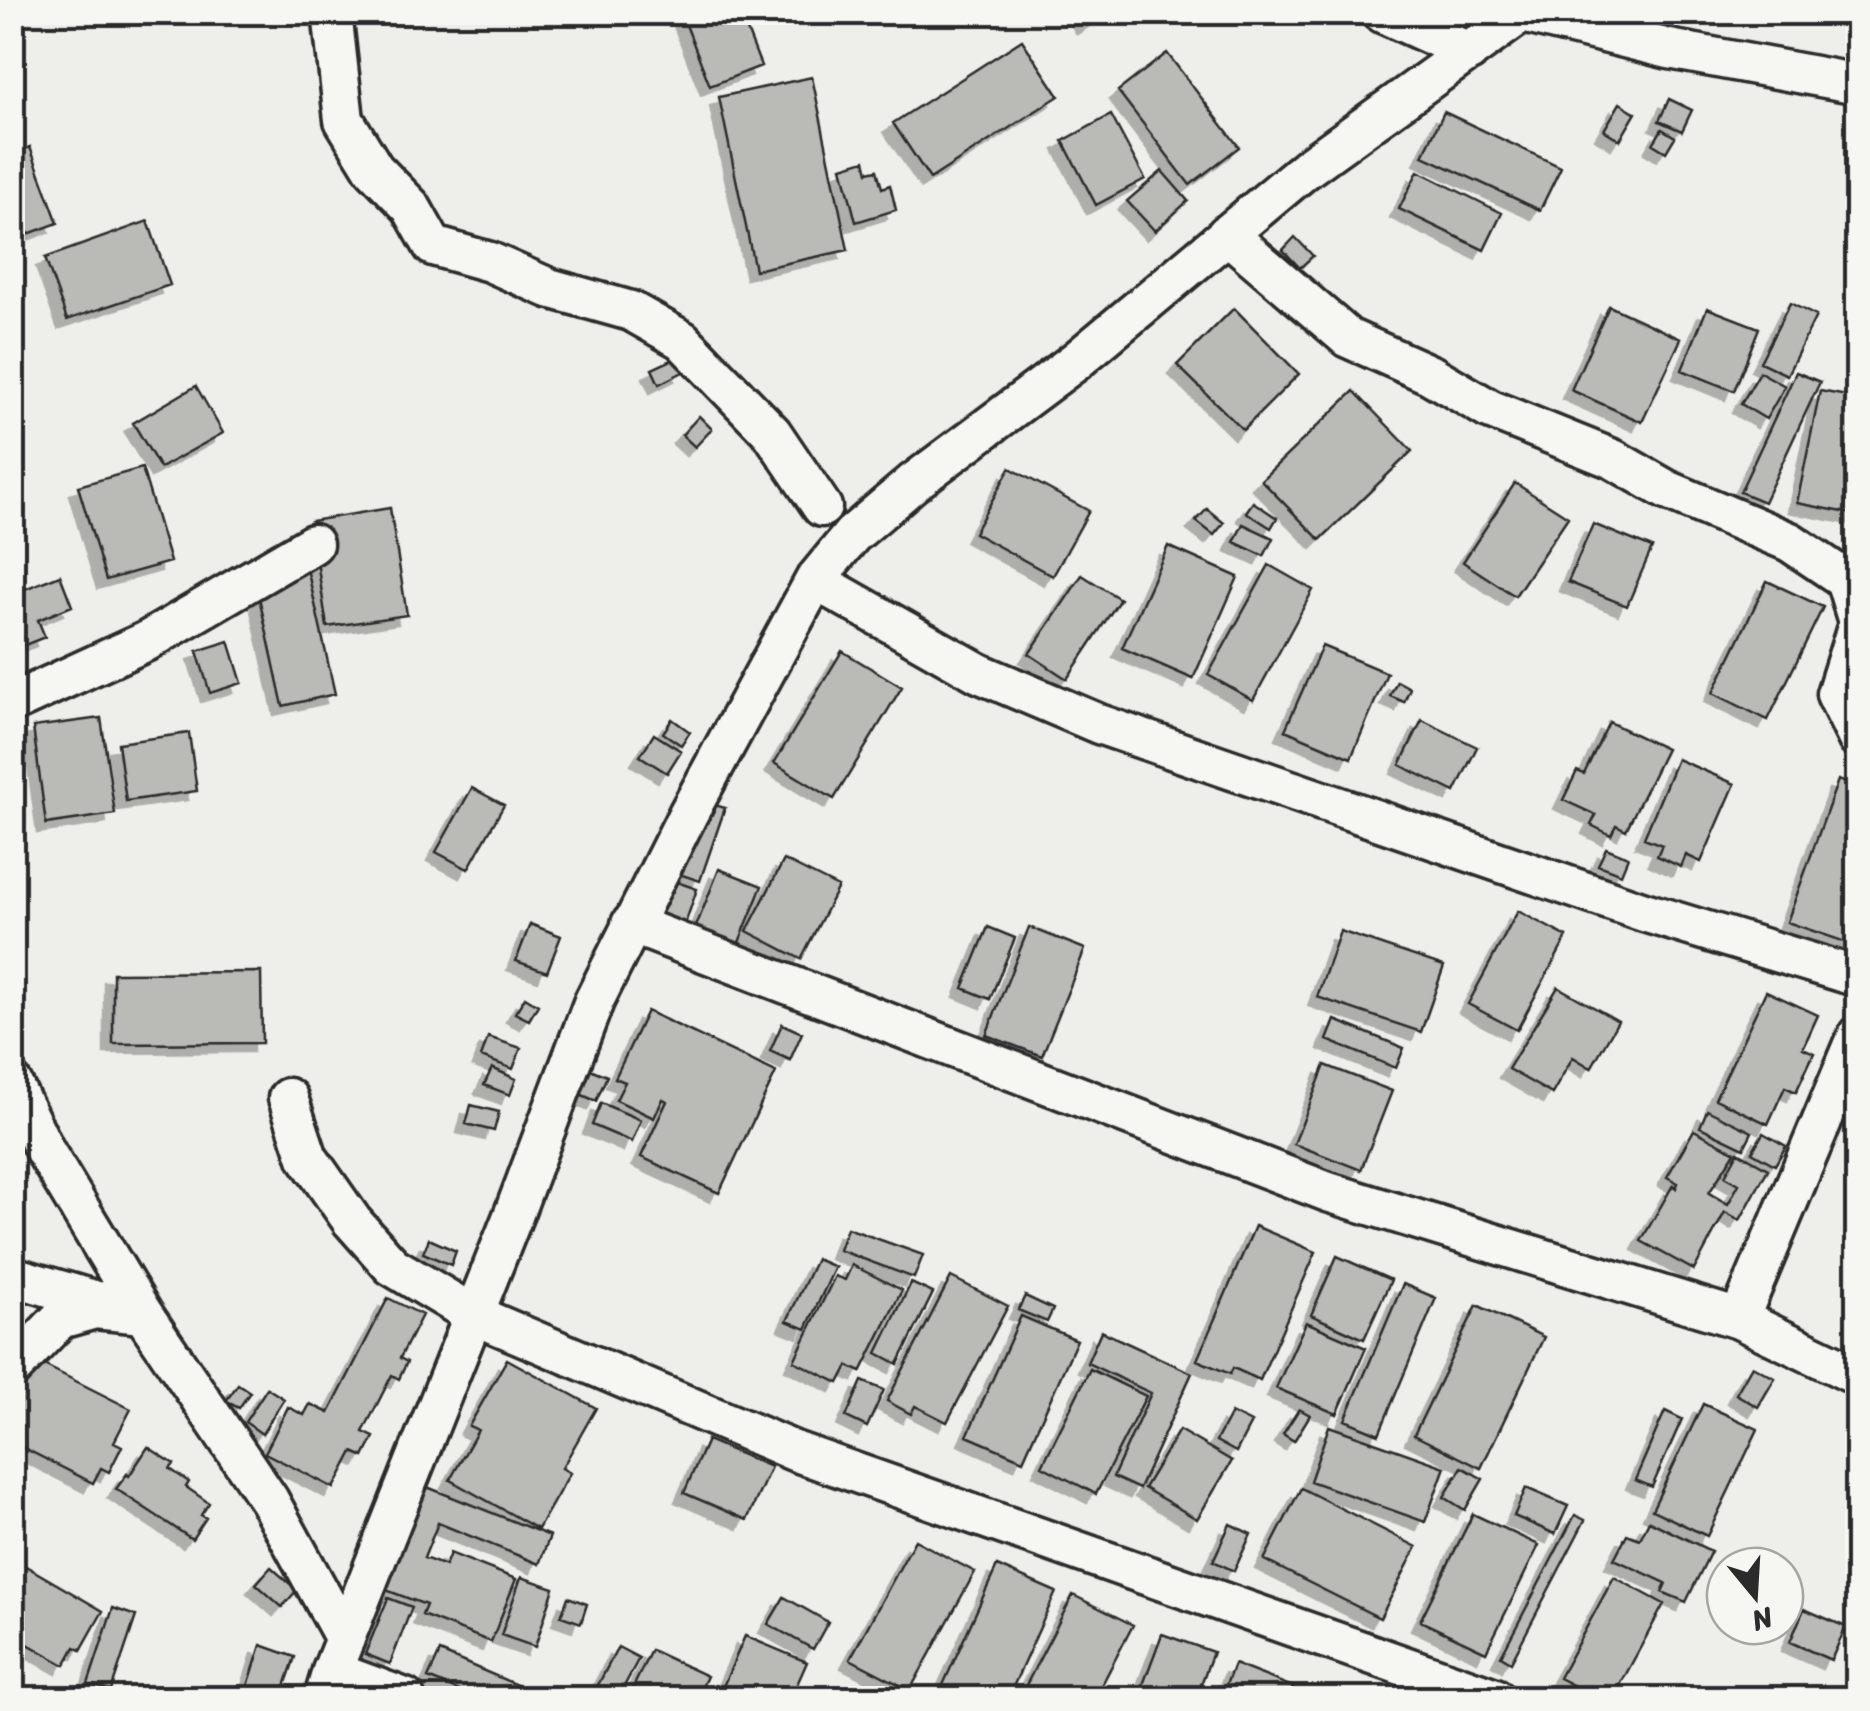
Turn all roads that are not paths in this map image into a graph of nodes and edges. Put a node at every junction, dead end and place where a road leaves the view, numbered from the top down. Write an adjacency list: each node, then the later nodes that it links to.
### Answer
1 (332, 12): 7 (street)
2 (1380, 12): 4 (street)
3 (1523, 13): 4 (street); 5 (street)
4 (1469, 52): 6 (street)
5 (1858, 84)
6 (1227, 234): 9 (street); 10 (street)
7 (822, 506)
8 (313, 544): 11 (street)
9 (815, 580): 13 (street); 14 (street)
10 (1858, 623): 12 (street)
11 (12, 702)
12 (1858, 739)
13 (632, 924): 20 (street); 21 (street)
14 (1858, 976)
15 (1858, 1034): 21 (street)
16 (12, 1083): 19 (street)
17 (288, 1098): 20 (street)
18 (12, 1276): 19 (street)
19 (143, 1314): 22 (street); 24 (street)
20 (472, 1314): 24 (street); 26 (street)
21 (1738, 1320): 23 (street)
22 (12, 1369)
23 (1858, 1376)
24 (334, 1670): 25 (street)
25 (405, 1698)
26 (1495, 1698)

